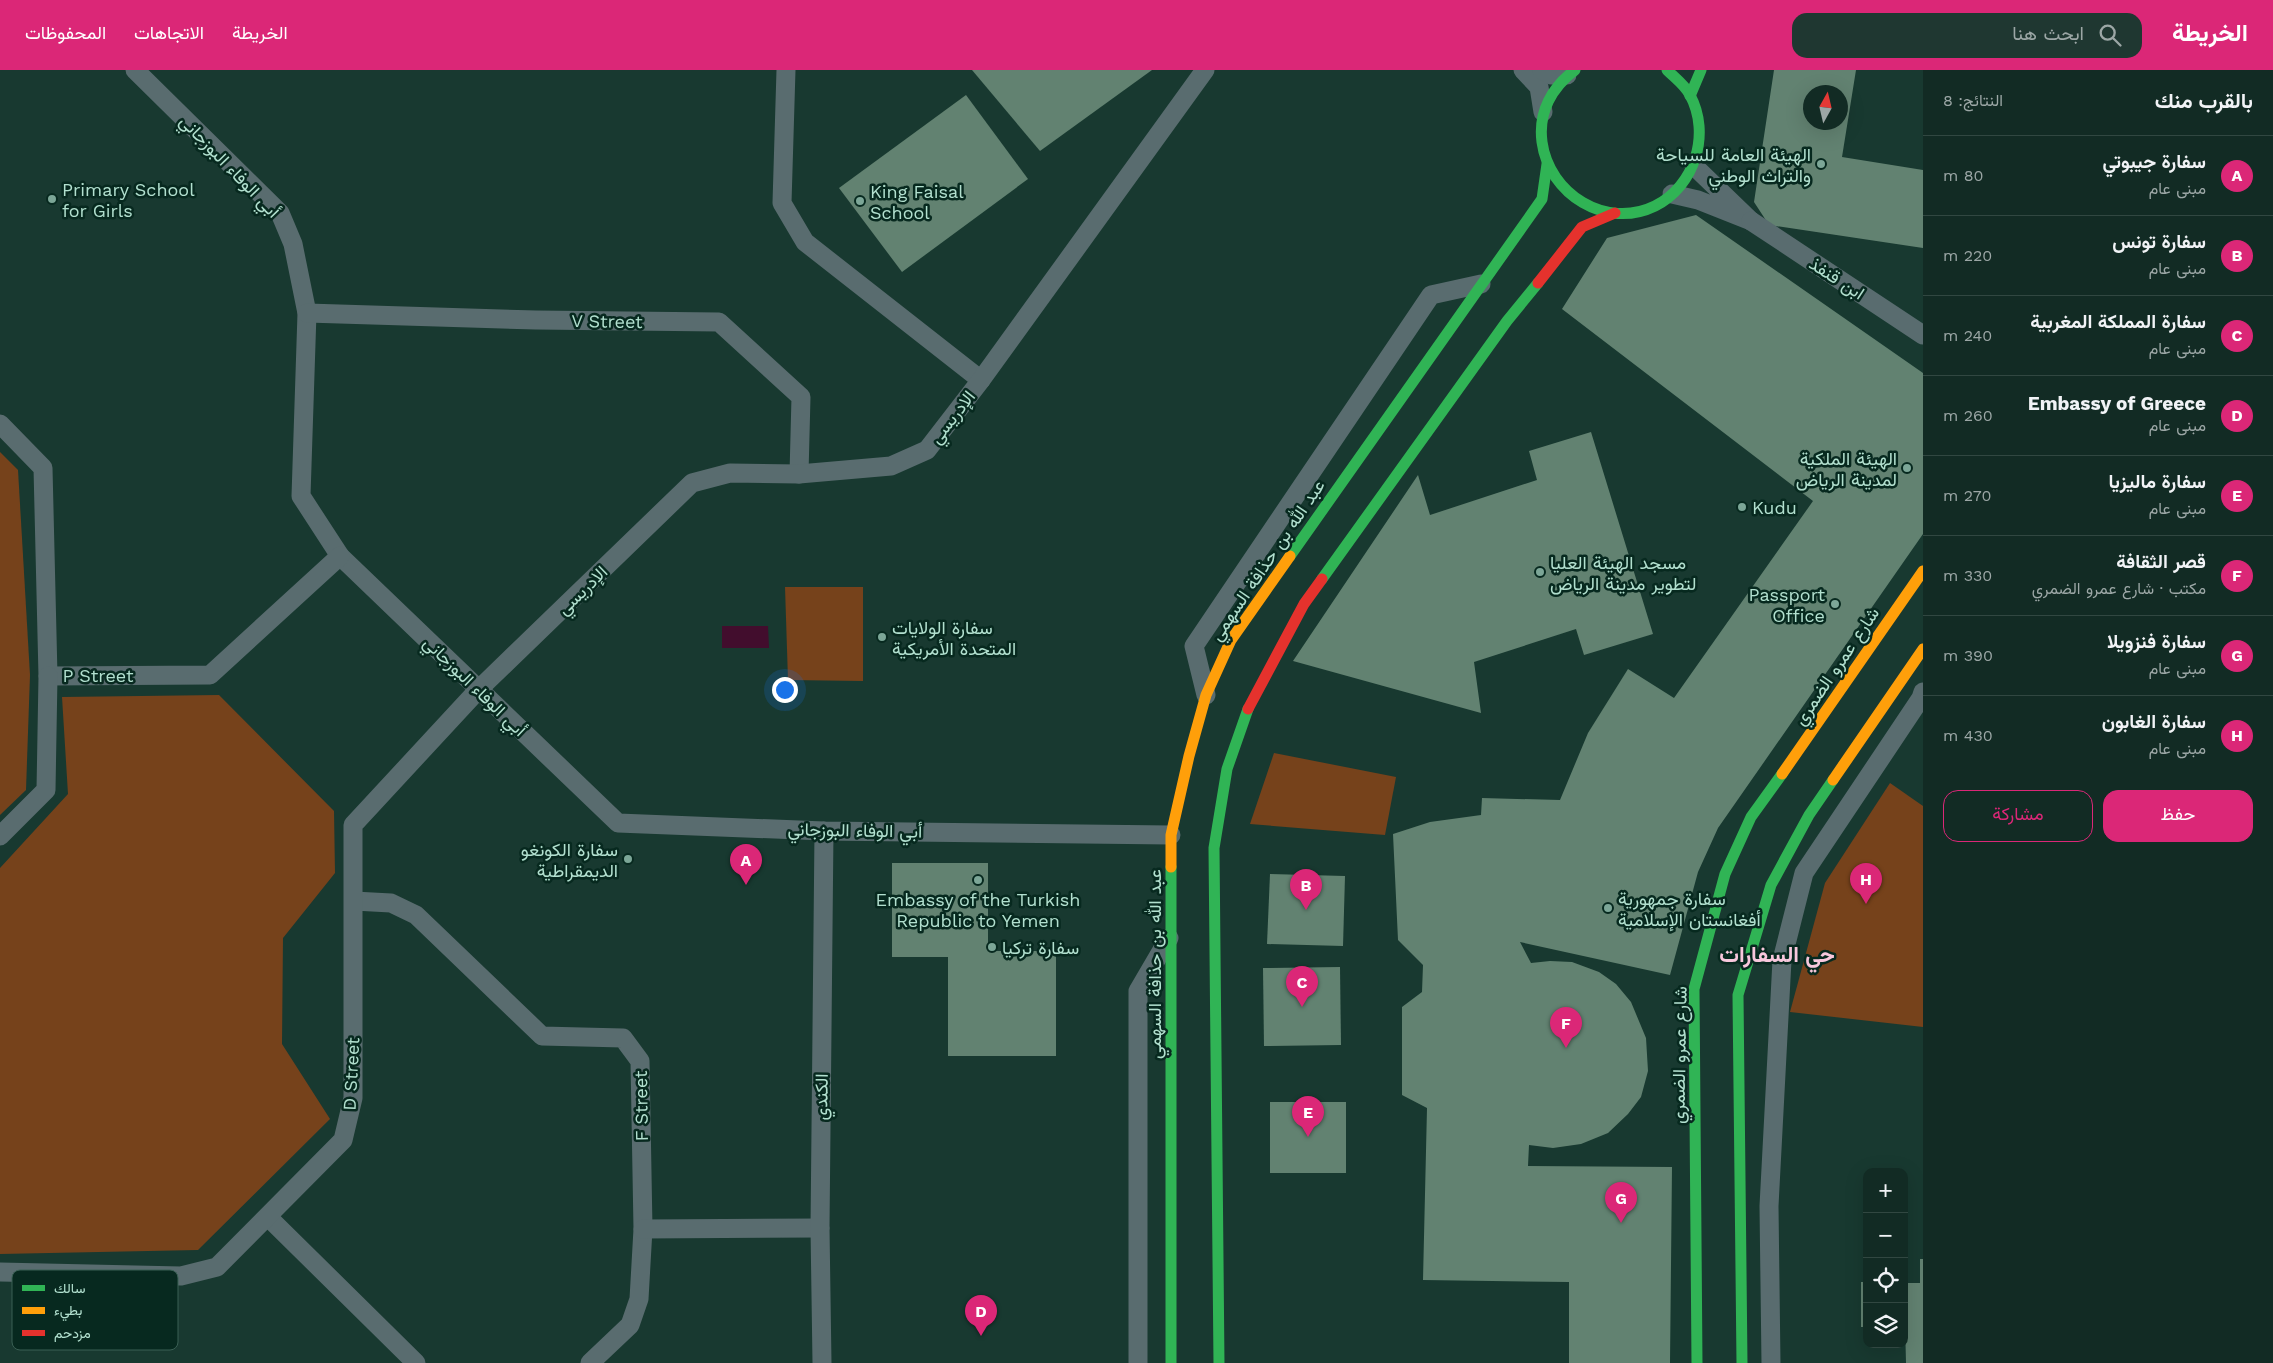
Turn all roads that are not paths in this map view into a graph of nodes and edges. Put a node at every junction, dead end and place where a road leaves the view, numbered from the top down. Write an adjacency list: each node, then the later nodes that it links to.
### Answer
1 (134, 70): 17 (street, أبي الوفاء البوزجاني)
2 (786, 70): 19 (street)
3 (1204, 70): 19 (street, الإدريسي)
4 (1523, 70): 10 (street)
5 (1542, 70): 8 (street)
6 (1667, 70): 9 (street)
7 (1701, 70): 9 (street)
8 (1571, 73): 10 (street)
9 (1690, 96): 12 (street)
10 (1543, 114): 11 (street)
11 (1546, 164): 14 (street); 16 (street, عبد الله بن حذافة السهمي)
12 (1694, 166): 13 (street); 15 (street)
13 (1672, 194): 14 (street); 15 (street)
14 (1615, 213): 43 (street)
15 (1751, 221): 18 (street, ابن قنفذ)
16 (1481, 284): 28 (street, عبد الله بن حذافة السهمي); 28 (street)
17 (307, 313): 21 (street, V Street); 22 (street, أبي الوفاء البوزجاني)
18 (1923, 335)
19 (981, 380): 21 (street, الإدريسي)
20 (0, 424): 25 (street, P Street)
21 (799, 474): 26 (street, الإدريسي)
22 (340, 556): 25 (street, P Street); 26 (street, أبي الوفاء البوزجاني)
23 (1923, 571): 44 (street, شارع عمرو الضمري)
24 (1923, 649): 45 (street)
25 (48, 676): 31 (street)
26 (478, 690): 29 (street, أبي الوفاء البوزجاني); 32 (street, D Street)
27 (1923, 692): 46 (street)
28 (1206, 695): 30 (street, عبد الله بن حذافة السهمي)
29 (824, 830): 30 (street, أبي الوفاء البوزجاني); 35 (street, الكندي)
30 (1171, 835): 33 (street, عبد الله بن حذافة السهمي)
31 (0, 836)
32 (354, 900): 34 (street, D Street); 36 (street, F Street)
33 (1171, 934): 41 (street); 42 (street, عبد الله بن حذافة السهمي)
34 (268, 1217): 37 (street, D Street); 38 (street)
35 (820, 1228): 36 (street); 40 (street, الكندي)
36 (643, 1230): 39 (street, F Street)
37 (178, 1276)
38 (416, 1363)
39 (590, 1363)
40 (822, 1363)
41 (1138, 1363)
42 (1171, 1363)
43 (1219, 1363)
44 (1697, 1363)
45 (1742, 1363)
46 (1771, 1363)

